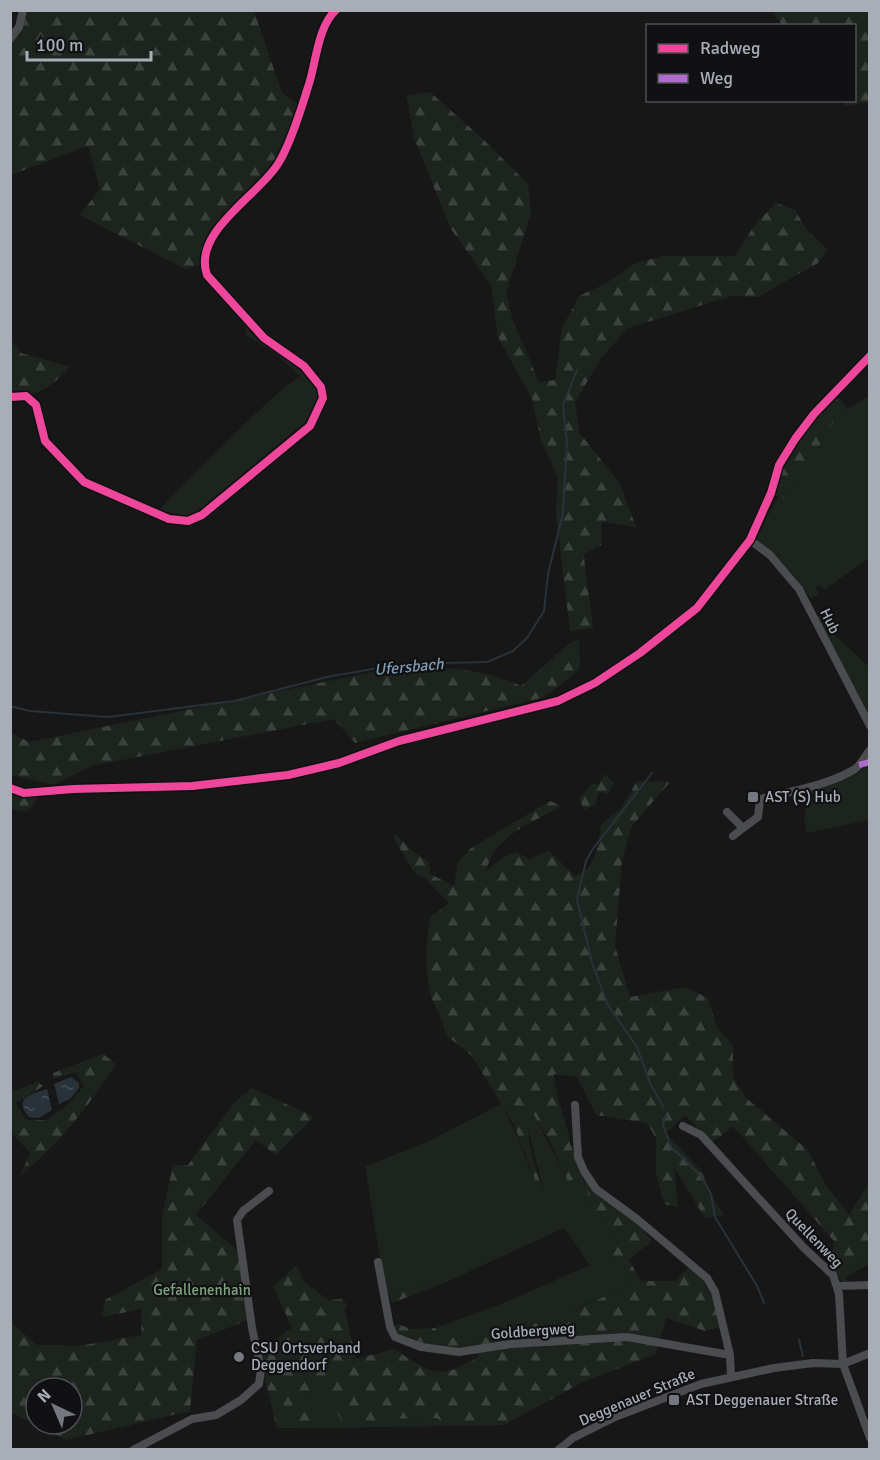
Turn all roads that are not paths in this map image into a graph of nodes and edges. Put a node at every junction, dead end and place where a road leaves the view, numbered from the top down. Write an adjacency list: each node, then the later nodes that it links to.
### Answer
1 (23, 10): 3 (street)
2 (336, 10): 5 (street)
3 (10, 39)
4 (870, 356): 6 (street)
5 (10, 397)
6 (750, 540): 7 (street, Hub); 9 (street)
7 (870, 726)
8 (870, 750): 11 (street)
9 (10, 788)
10 (727, 812): 11 (street)
11 (742, 828): 12 (street)
12 (733, 836)
13 (575, 1105): 20 (street)
14 (683, 1126): 18 (street, Quellenweg)
15 (269, 1191): 24 (street)
16 (378, 1262): 20 (street, Goldbergweg)
17 (870, 1285): 18 (street)
18 (838, 1286): 21 (street, Quellenweg)
19 (870, 1353): 21 (street, Deggenauer Straße)
20 (730, 1355): 22 (street)
21 (843, 1364): 22 (street, Deggenauer Straße); 23 (street, Quellenweg)
22 (731, 1377): 25 (street, Deggenauer Straße)
23 (870, 1438)
24 (133, 1449)
25 (558, 1449)

